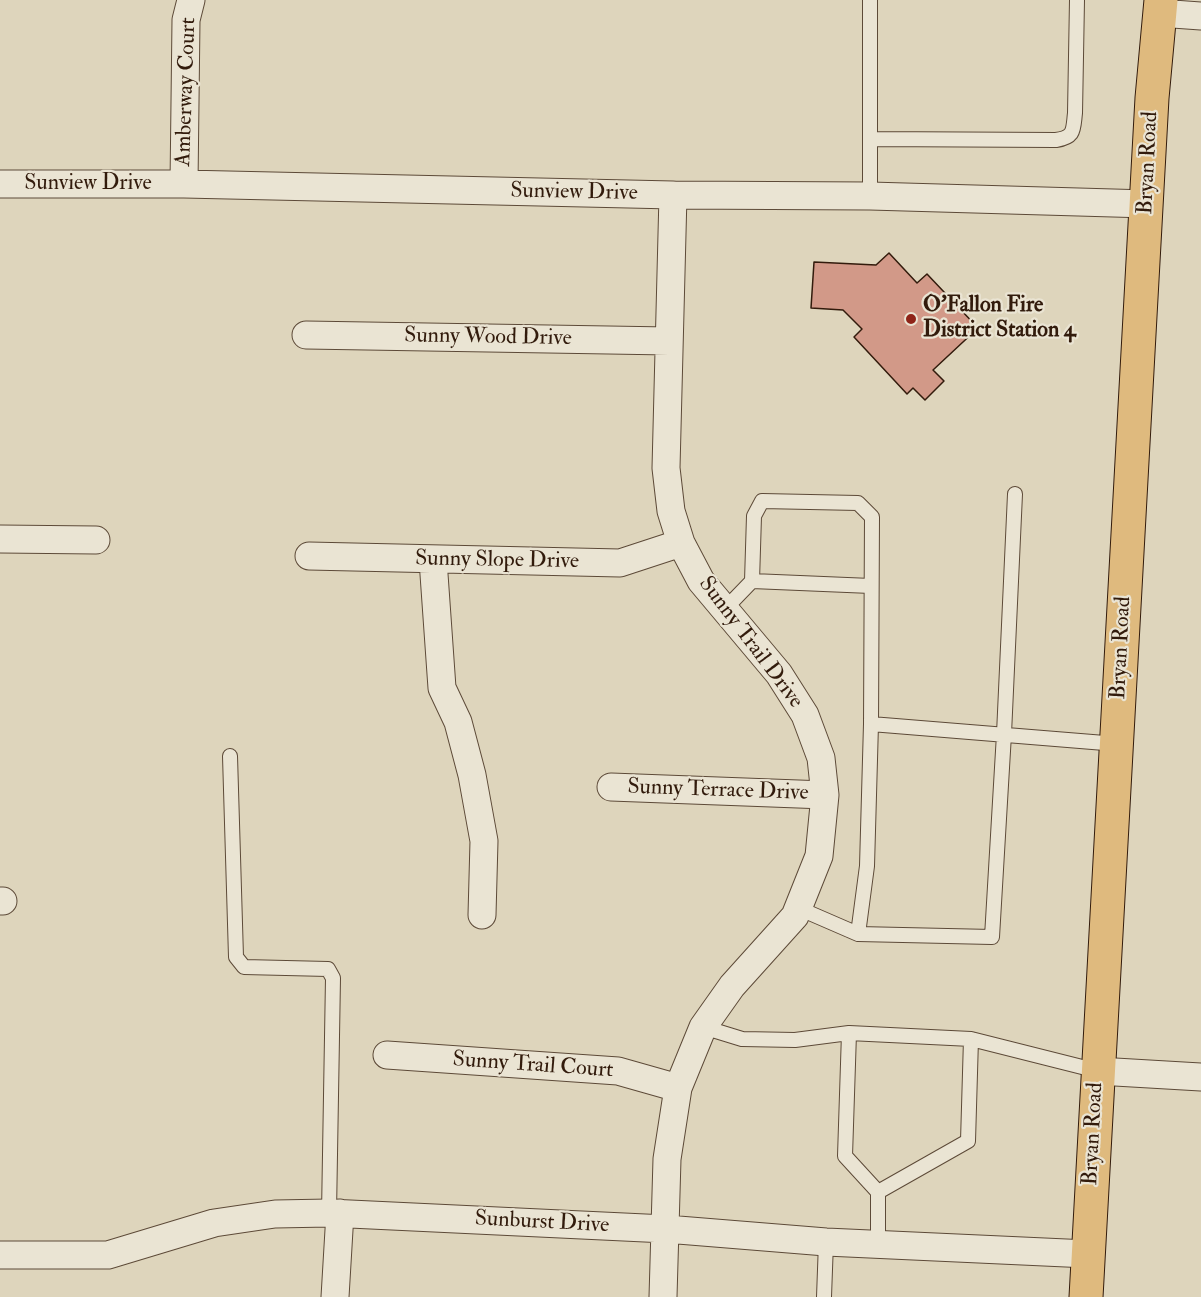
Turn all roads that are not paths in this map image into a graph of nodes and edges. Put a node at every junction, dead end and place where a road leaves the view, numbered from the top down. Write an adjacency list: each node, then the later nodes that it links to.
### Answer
1 (191, 0): 8 (street, Amberway Court)
2 (870, 0): 6 (lane)
3 (1077, 0): 6 (lane)
4 (1160, 7): 5 (street); 11 (main road, Bryan Road)
5 (1201, 16)
6 (870, 139): 10 (lane)
7 (0, 184): 8 (street, Sunview Drive)
8 (184, 184): 9 (street, Sunview Drive)
9 (673, 195): 10 (street, Sunview Drive); 13 (street, Sunny Trail Drive)
10 (870, 196): 11 (street, Sunview Drive)
11 (1148, 204): 25 (main road, Bryan Road)
12 (306, 335): 13 (street, Sunny Wood Drive)
13 (669, 341): 17 (street, Sunny Trail Drive)
14 (1015, 494): 24 (lane)
15 (0, 539): 16 (street)
16 (96, 540)
17 (681, 543): 19 (street, Sunny Slope Drive); 22 (street, Sunny Trail Drive)
18 (309, 556): 19 (street, Sunny Slope Drive)
19 (433, 560): 30 (street)
20 (752, 581): 21 (lane); 21 (lane); 22 (lane)
21 (871, 586): 23 (lane)
22 (724, 610): 28 (street, Sunny Trail Drive)
23 (871, 724): 24 (lane); 31 (lane)
24 (1004, 734): 25 (lane); 31 (lane)
25 (1116, 744): 36 (main road, Bryan Road)
26 (230, 756): 40 (lane)
27 (611, 787): 28 (street, Sunny Terrace Drive)
28 (825, 795): 29 (street, Sunny Trail Drive)
29 (798, 908): 31 (lane); 32 (street, Sunny Trail Drive)
30 (482, 915)
31 (858, 934)
32 (703, 1027): 33 (lane); 38 (street, Sunny Trail Drive)
33 (849, 1033): 34 (lane); 39 (lane)
34 (971, 1039): 36 (lane); 39 (lane)
35 (387, 1055): 38 (street, Sunny Trail Court)
36 (1098, 1071): 37 (street); 44 (main road, Bryan Road)
37 (1201, 1077)
38 (678, 1088): 41 (street, Sunny Trail Drive)
39 (878, 1192): 43 (lane)
40 (334, 1213): 41 (street, Sunburst Drive); 45 (street, Sunburst Drive); 46 (street)
41 (666, 1229): 42 (street, Sunburst Drive); 47 (street, Sunny Trail Drive)
42 (826, 1242): 43 (street, Sunburst Drive); 48 (lane)
43 (878, 1244): 44 (street, Sunburst Drive)
44 (1088, 1254): 49 (main road, Bryan Road)
45 (0, 1255)
46 (335, 1297)
47 (663, 1297)
48 (824, 1297)
49 (1086, 1297)

